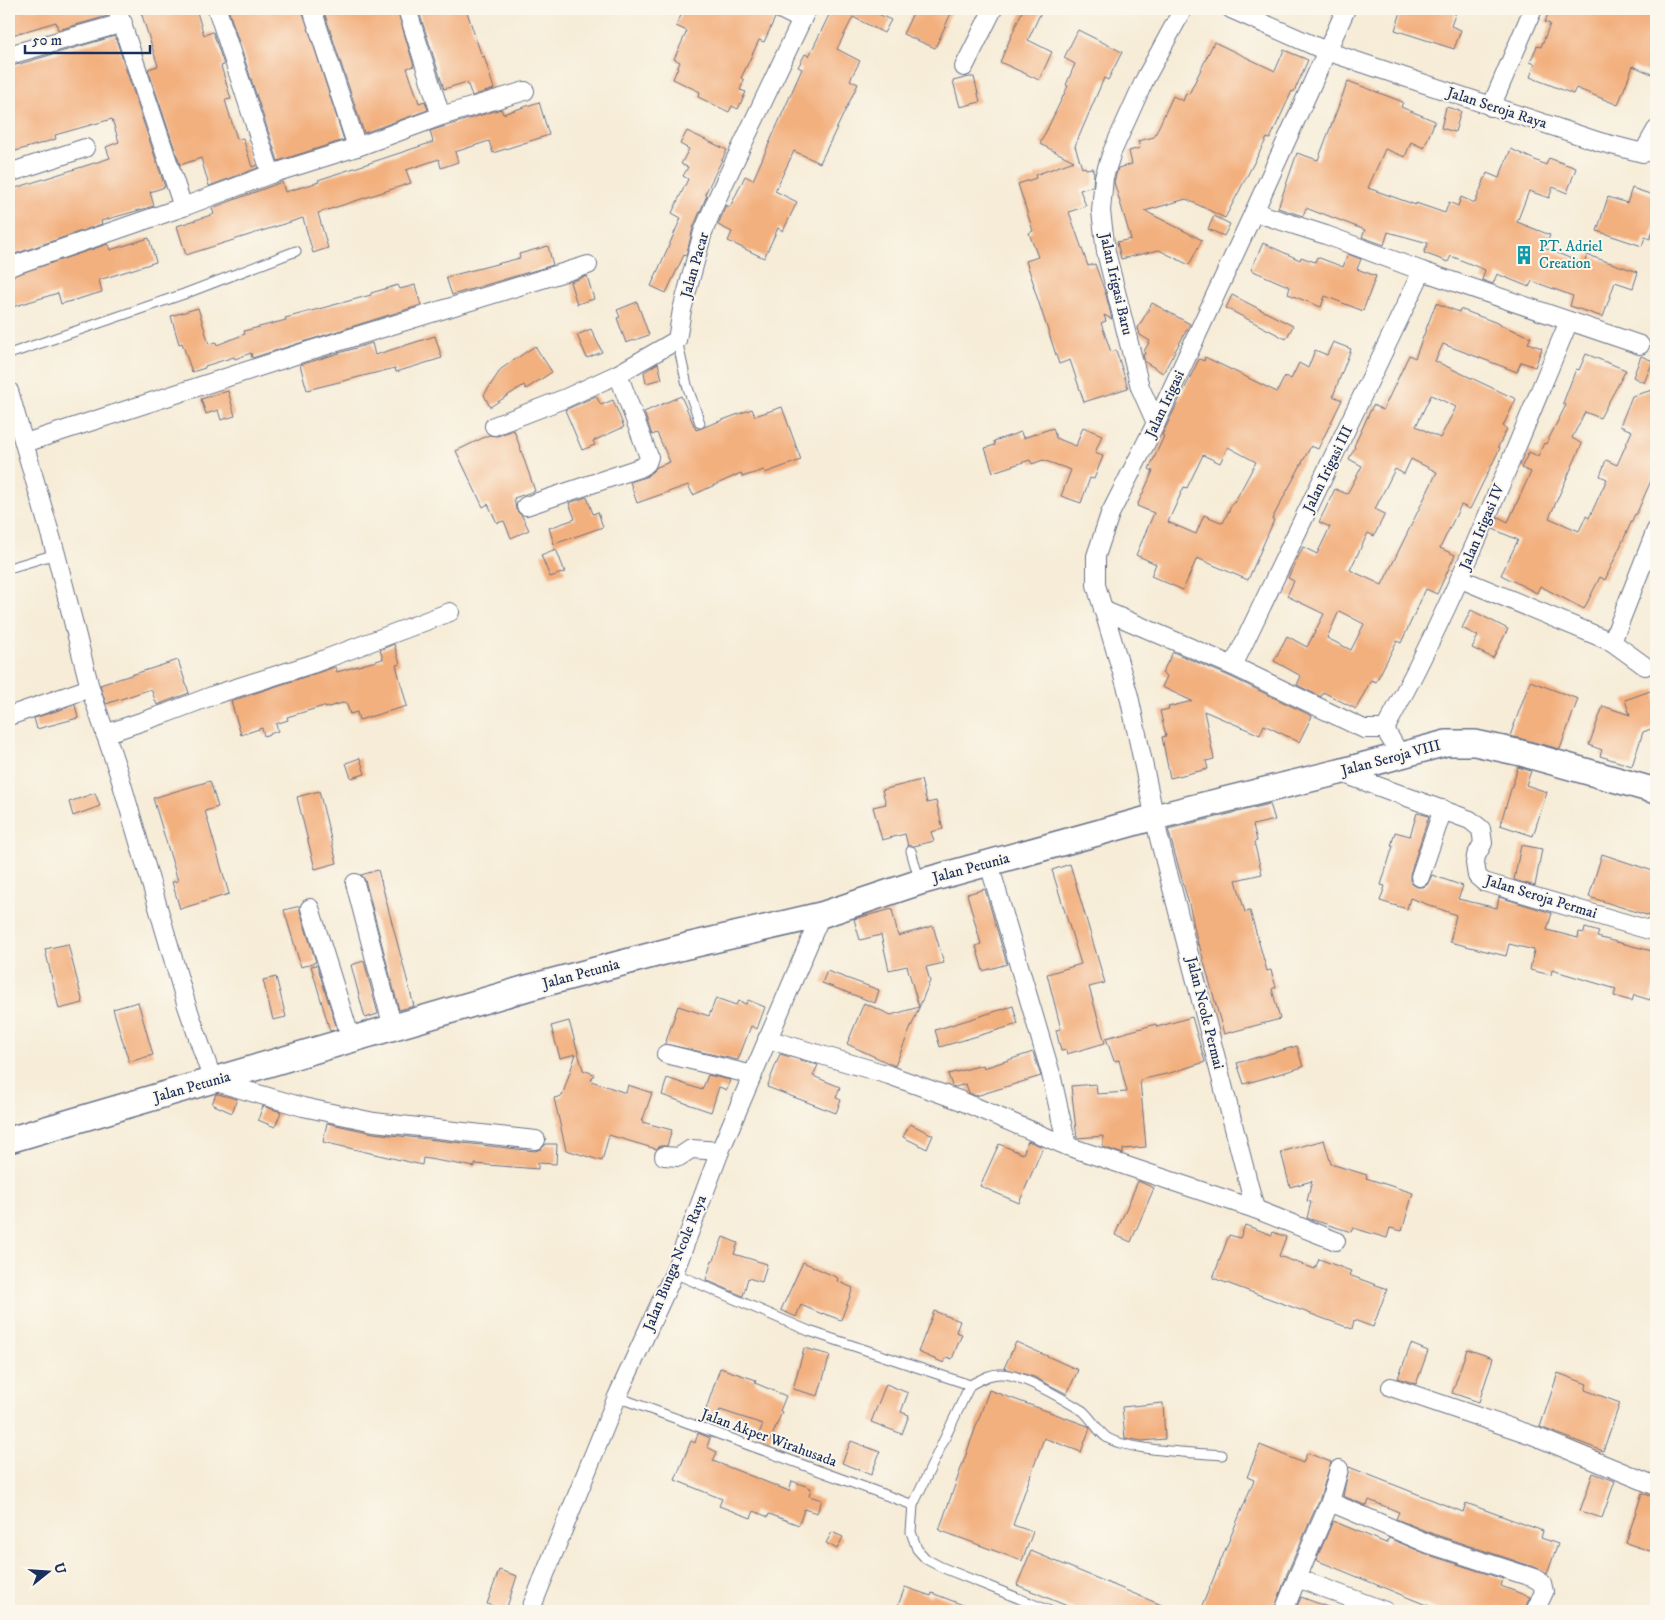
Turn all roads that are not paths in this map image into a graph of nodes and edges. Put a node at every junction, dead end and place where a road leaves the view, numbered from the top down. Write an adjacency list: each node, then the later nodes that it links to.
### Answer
1 (217, 9): 23 (street)
2 (312, 9): 20 (street)
3 (407, 9): 17 (street)
4 (780, 9): 10 (street)
5 (994, 9): 14 (street)
6 (1183, 9): 37 (street, Jalan Irigasi Baru)
7 (1231, 9): 12 (street, Jalan Seroja Raya)
8 (1346, 9): 12 (street, Jalan Irigasi)
9 (1533, 9): 16 (street)
10 (805, 14): 31 (street, Jalan Pacar)
11 (120, 16): 13 (street); 24 (street)
12 (1326, 51): 16 (street, Jalan Seroja Raya); 25 (street, Jalan Irigasi)
13 (9, 55)
14 (964, 67)
15 (525, 91): 17 (street)
16 (1491, 107): 21 (street, Jalan Seroja Raya)
17 (441, 116): 20 (street)
18 (1656, 130): 21 (street, Jalan Seroja Raya)
19 (85, 148): 22 (street)
20 (357, 148): 23 (street)
21 (1649, 157)
22 (9, 173)
23 (271, 174): 24 (street)
24 (183, 207): 28 (street)
25 (1254, 212): 29 (street); 37 (street, Jalan Irigasi)
26 (296, 251): 33 (lane)
27 (588, 265): 39 (street)
28 (9, 267)
29 (1422, 271): 30 (street); 48 (street, Jalan Irigasi III)
30 (1569, 321): 32 (street); 44 (street, Jalan Irigasi IV)
31 (677, 340): 34 (street); 36 (lane)
32 (1640, 345)
33 (9, 354)
34 (618, 374): 38 (street); 40 (street)
35 (9, 391): 39 (street)
36 (700, 423)
37 (1156, 424): 45 (street, Jalan Irigasi)
38 (494, 426)
39 (25, 443): 42 (street)
40 (526, 506)
41 (1656, 530): 47 (street)
42 (56, 554): 43 (lane); 50 (street)
43 (9, 568)
44 (1461, 578): 47 (street); 52 (street, Jalan Irigasi IV)
45 (1103, 610): 48 (street); 58 (street, Jalan Irigasi)
46 (450, 612): 53 (street)
47 (1612, 642): 49 (street)
48 (1233, 666): 52 (street)
49 (1644, 666)
50 (90, 688): 51 (street); 53 (street)
51 (9, 716)
52 (1384, 729): 54 (street)
53 (106, 734): 72 (street)
54 (1400, 756): 55 (street, Jalan Seroja VIII); 56 (street, Jalan Seroja VIII)
55 (1339, 772): 57 (street, Jalan Seroja Permai); 58 (street, Jalan Seroja VIII)
56 (1656, 791)
57 (1443, 809): 61 (street); 66 (street, Jalan Seroja Permai)
58 (1154, 817): 60 (street, Jalan Petunia); 78 (street, Jalan Ncole Permai)
59 (911, 851): 62 (lane)
60 (989, 864): 62 (street, Jalan Petunia); 75 (street)
61 (1420, 877)
62 (920, 882): 65 (street, Jalan Petunia)
63 (355, 883): 67 (street)
64 (310, 908): 68 (street)
65 (821, 915): 67 (street, Jalan Petunia); 69 (street, Jalan Bunga Ncole Raya)
66 (1656, 932)
67 (393, 1028): 68 (street, Jalan Petunia)
68 (351, 1039): 72 (street, Jalan Petunia)
69 (768, 1039): 71 (street, Jalan Bunga Ncole Raya); 75 (street)
70 (666, 1054): 71 (street)
71 (753, 1075): 76 (street, Jalan Bunga Ncole Raya)
72 (213, 1081): 73 (street, Jalan Petunia); 74 (street)
73 (9, 1140)
74 (536, 1140)
75 (1067, 1146): 78 (street)
76 (720, 1151): 77 (street); 80 (street, Jalan Bunga Ncole Raya)
77 (664, 1156)
78 (1255, 1209): 79 (street)
79 (1336, 1241)
80 (674, 1273): 81 (lane); 83 (street, Jalan Bunga Ncole Raya)
81 (970, 1385): 84 (lane); 88 (lane)
82 (1391, 1387): 86 (street)
83 (617, 1396): 88 (lane, Jalan Akper Wirahusada); 90 (street, Jalan Bunga Ncole Raya)
84 (1222, 1455)
85 (1339, 1469): 87 (street)
86 (1656, 1486)
87 (1330, 1502): 89 (street); 94 (street)
88 (913, 1505): 91 (lane)
89 (1297, 1578): 92 (street); 93 (street)
90 (530, 1611)
91 (1050, 1611)
92 (1284, 1611)
93 (1385, 1611)
94 (1535, 1611)

